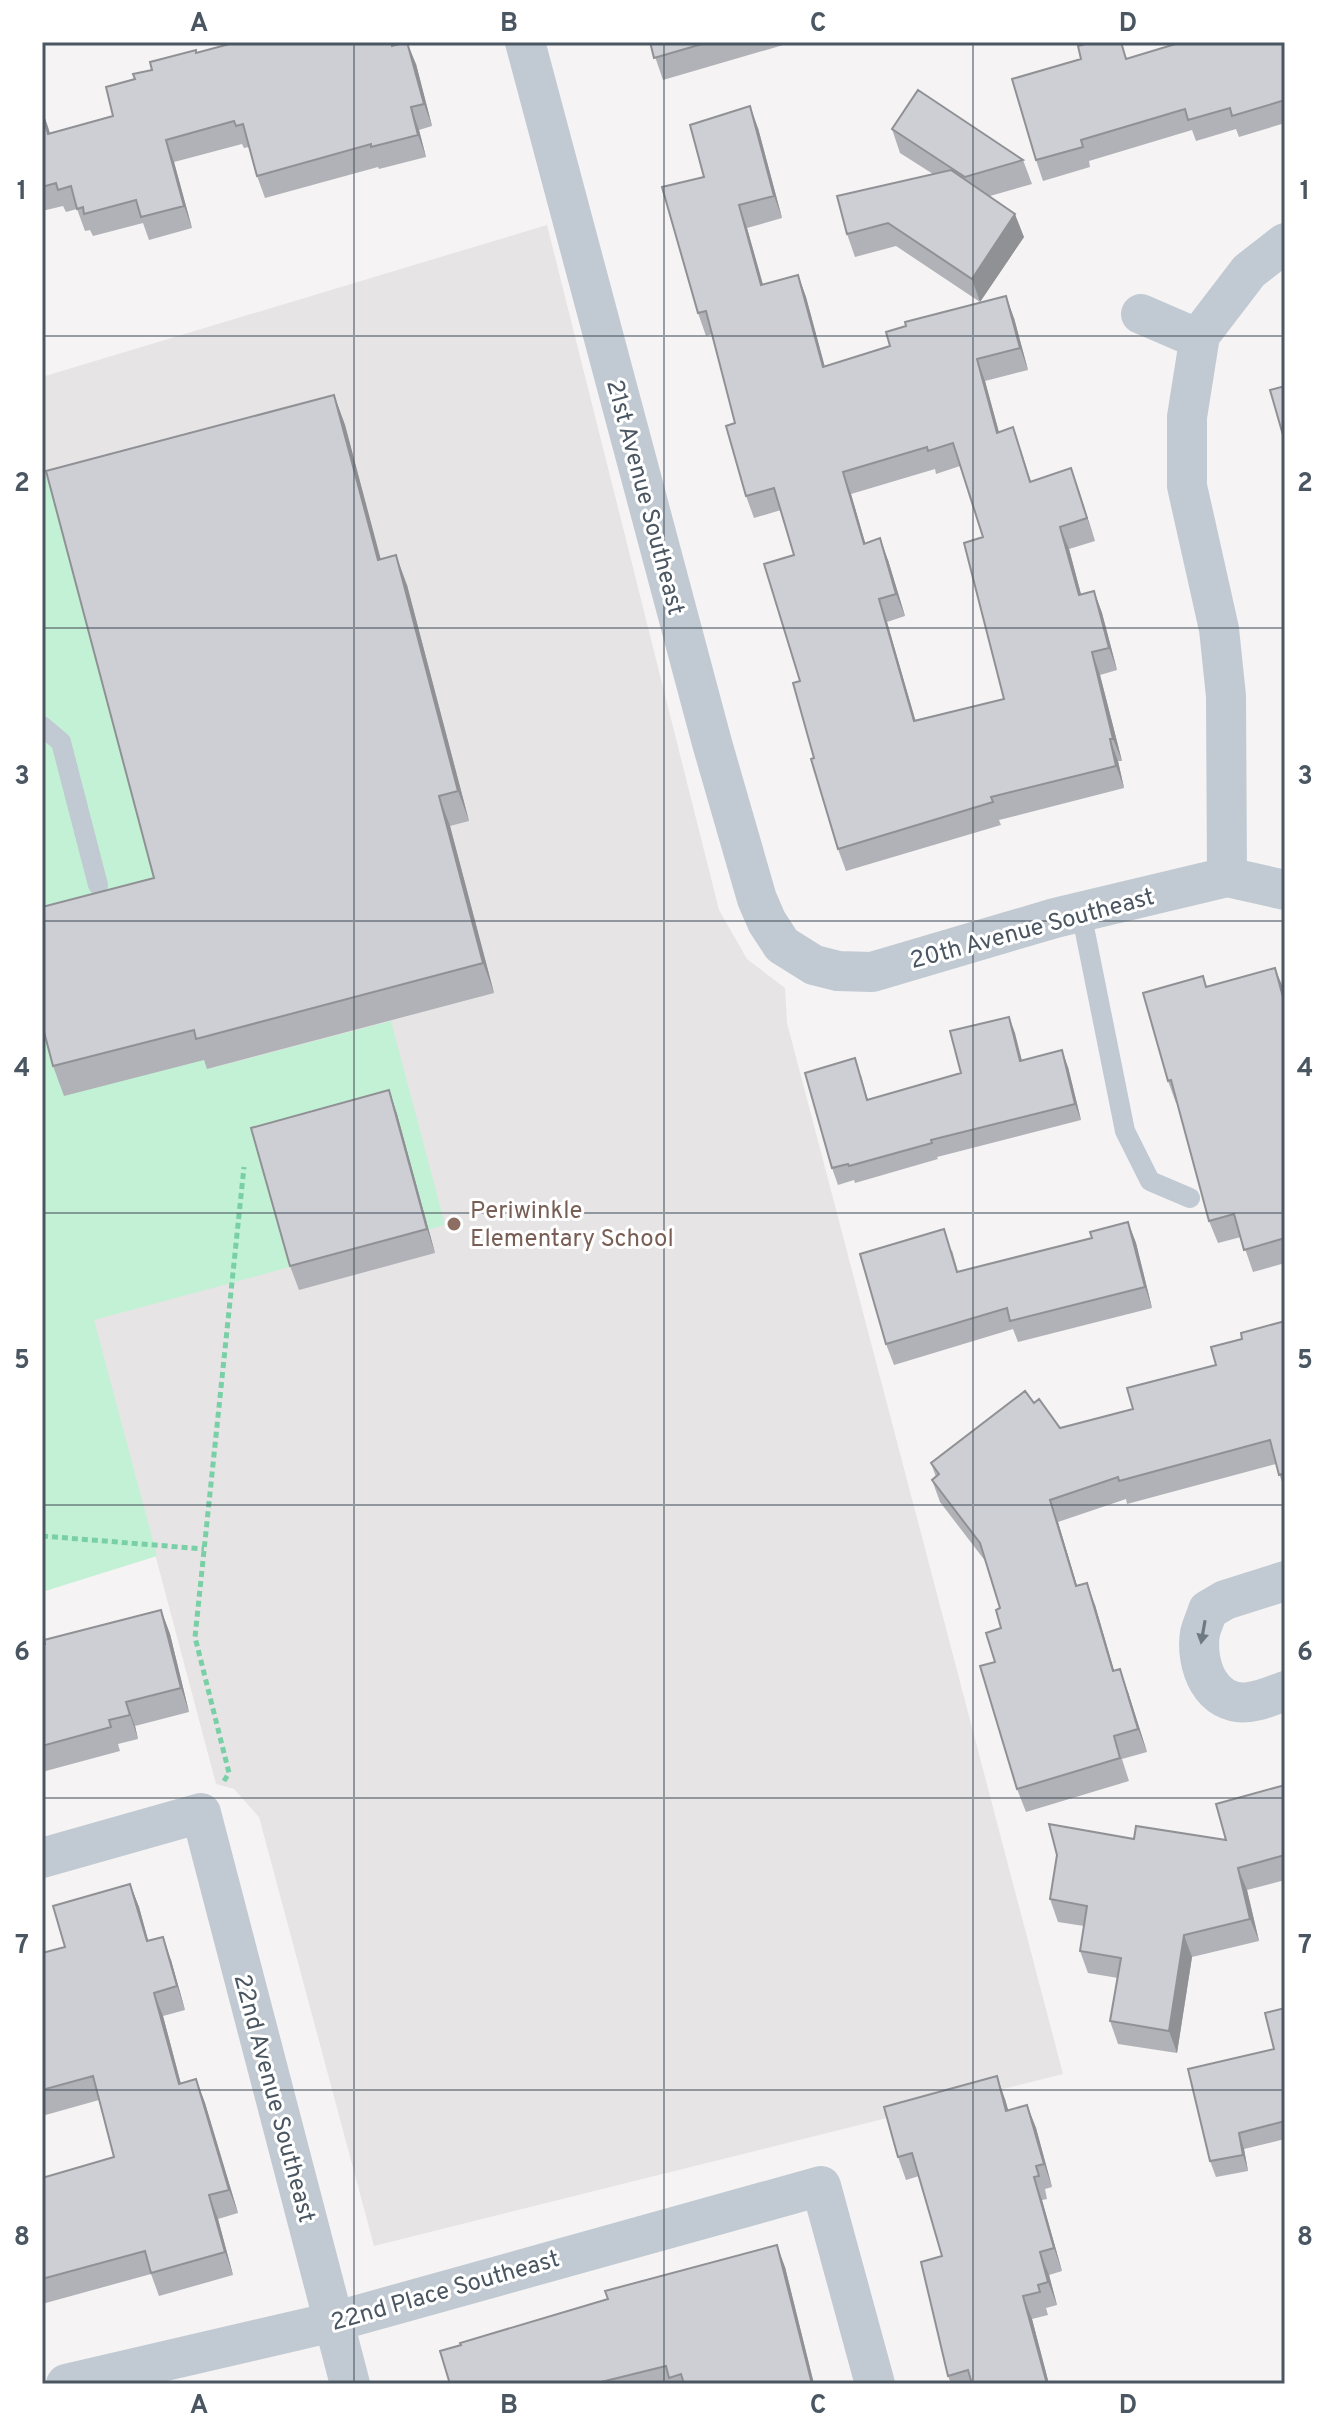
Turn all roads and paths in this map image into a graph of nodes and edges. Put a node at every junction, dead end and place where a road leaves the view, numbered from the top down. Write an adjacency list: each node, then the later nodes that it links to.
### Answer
1 (525, 42): 10 (street, 21st Avenue Southeast)
2 (1285, 243): 4 (street)
3 (1141, 314): 4 (street)
4 (1199, 339): 6 (street)
5 (42, 726): 7 (lane)
6 (1227, 877): 8 (street, 20th Avenue Southeast); 9 (street, 20th Avenue Southeast)
7 (98, 885)
8 (1285, 890)
9 (1081, 912): 10 (street, 20th Avenue Southeast); 12 (lane)
10 (782, 945)
11 (244, 1167): 14 (path)
12 (1190, 1198)
13 (42, 1536): 14 (path)
14 (204, 1549): 17 (path)
15 (1285, 1581): 16 (street, one-way to 16)
16 (1285, 1691)
17 (201, 1813): 18 (street); 19 (street, 22nd Avenue Southeast)
18 (42, 1858)
19 (333, 2322): 20 (street, 22nd Place Southeast); 21 (street, 22nd Avenue Southeast); 22 (street, 22nd Place Southeast)
20 (66, 2384)
21 (350, 2384)
22 (875, 2384)

